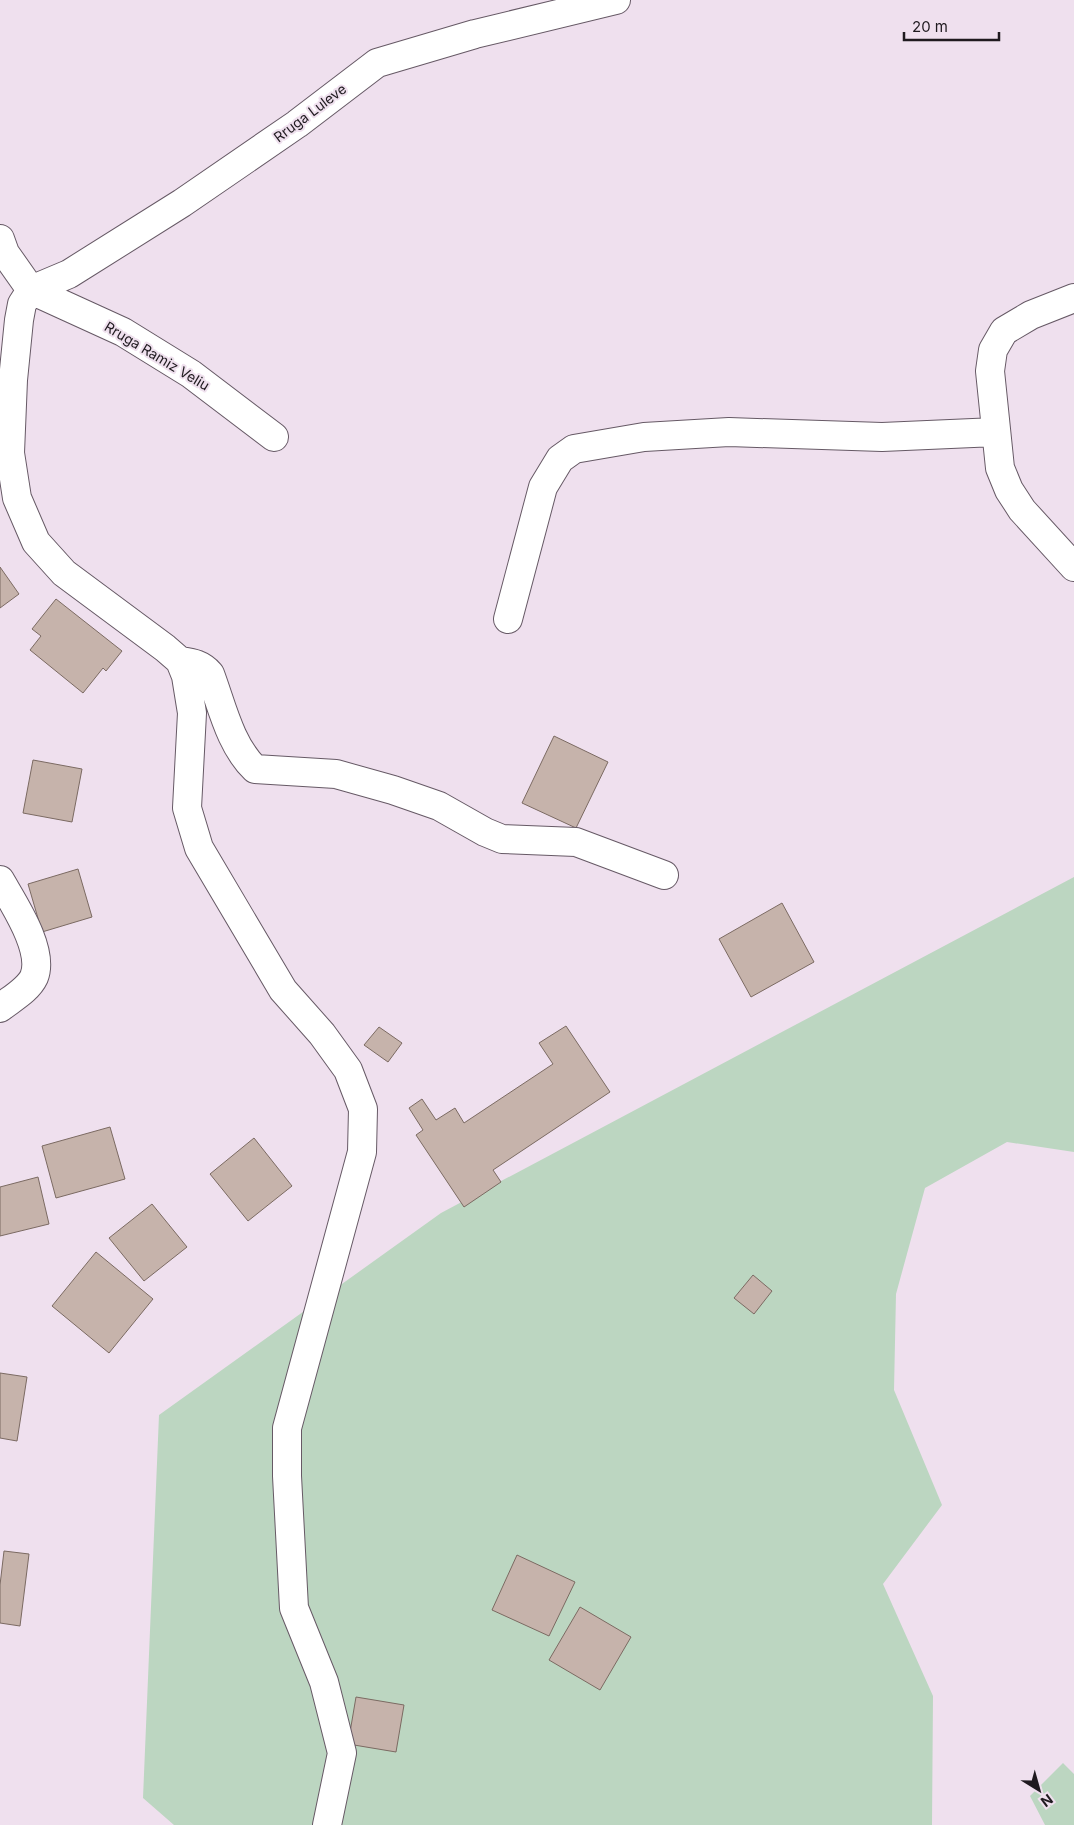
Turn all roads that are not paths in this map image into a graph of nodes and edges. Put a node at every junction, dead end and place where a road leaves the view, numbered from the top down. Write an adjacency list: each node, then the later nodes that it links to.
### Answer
1 (616, 0): 3 (street, Rruga Luleve)
2 (0, 239): 3 (street)
3 (31, 290): 5 (street); 7 (street, Rruga Ramiz Veliu)
4 (1074, 298): 6 (street)
5 (7, 391): 10 (street)
6 (996, 432): 8 (street); 9 (street)
7 (274, 437)
8 (1074, 566)
9 (508, 619)
10 (180, 661): 11 (street); 14 (street)
11 (664, 875)
12 (0, 880): 13 (street)
13 (0, 1008)
14 (327, 1825)

